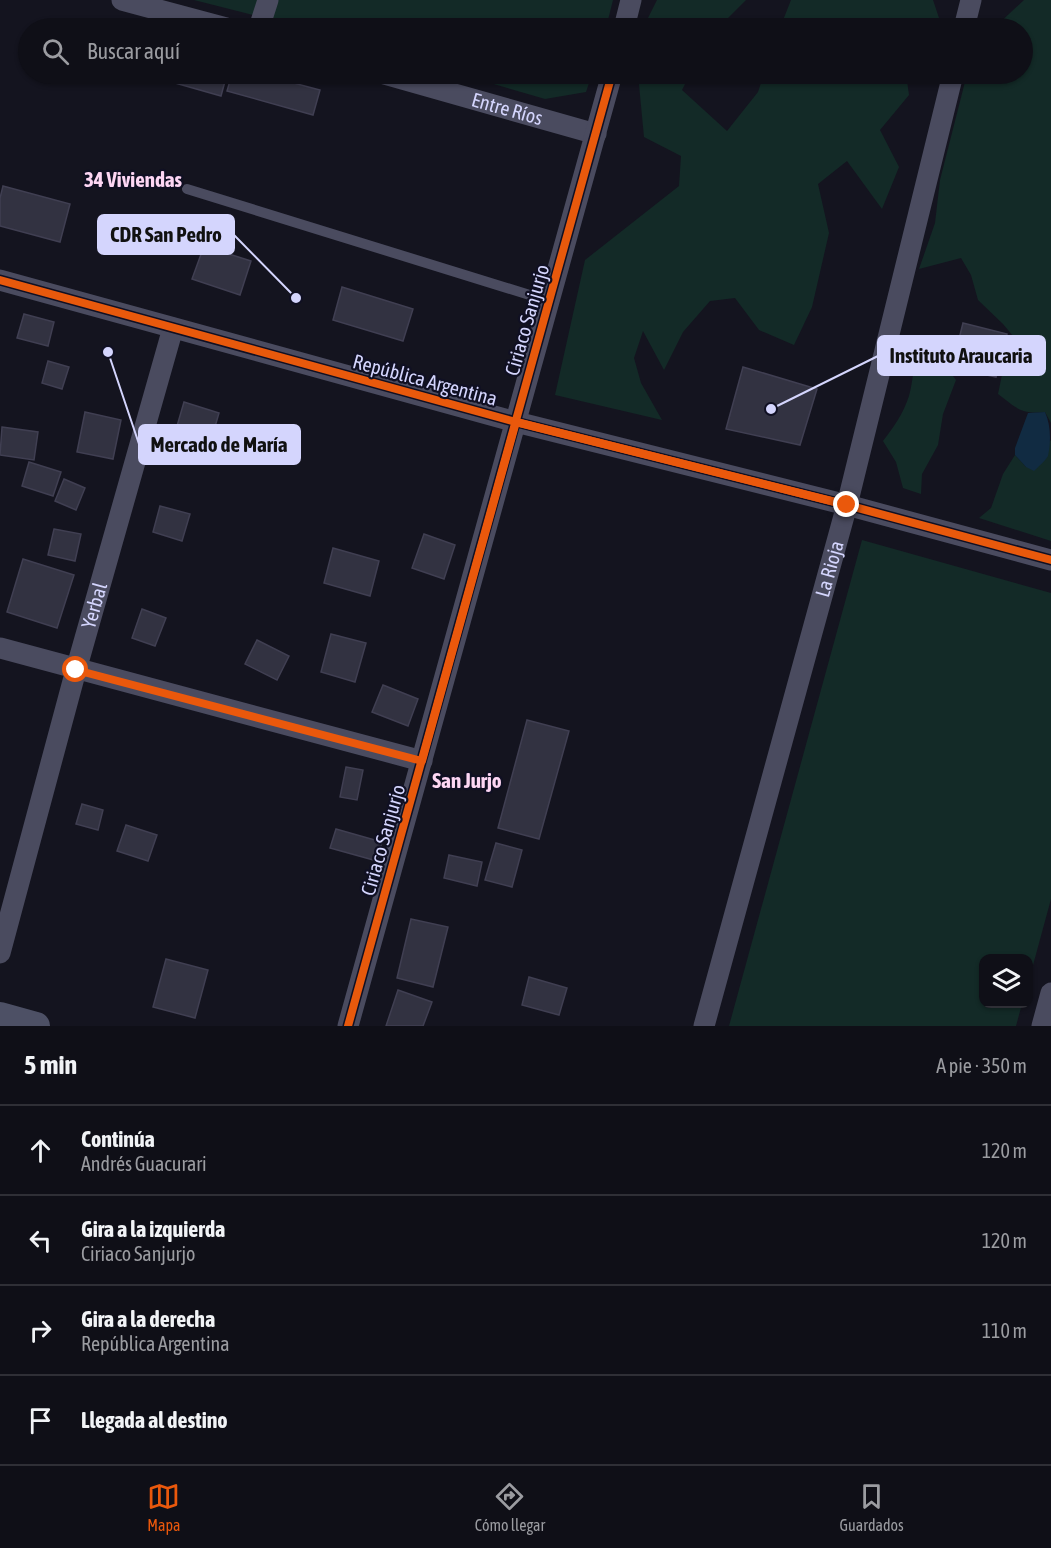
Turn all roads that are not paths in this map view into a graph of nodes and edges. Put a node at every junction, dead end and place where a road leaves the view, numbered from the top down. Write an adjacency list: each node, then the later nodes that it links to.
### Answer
1 (122, 0): 5 (street)
2 (268, 0): 6 (street)
3 (631, 0): 7 (street)
4 (970, 0): 8 (street)
5 (189, 18)
6 (262, 18)
7 (626, 18)
8 (966, 18)
9 (419, 84): 12 (street, Entre Ríos)
10 (609, 84): 12 (street, Ciriaco Sanjurjo)
11 (951, 84): 18 (street, La Rioja)
12 (596, 134): 15 (street, Ciriaco Sanjurjo)
13 (188, 189): 15 (lane)
14 (0, 280): 16 (street, República Argentina)
15 (549, 301): 17 (street, Ciriaco Sanjurjo)
16 (173, 328): 17 (street, República Argentina); 21 (street, Yerbal)
17 (516, 422): 18 (street, República Argentina); 22 (street, Ciriaco Sanjurjo)
18 (847, 505): 19 (street, República Argentina); 28 (street, La Rioja)
19 (1051, 560)
20 (0, 648): 21 (street)
21 (76, 670): 22 (street); 23 (street, Yerbal)
22 (422, 761): 27 (street, Ciriaco Sanjurjo)
23 (0, 953)
24 (1051, 993): 29 (street)
25 (0, 1017): 26 (main road)
26 (36, 1026)
27 (348, 1026)
28 (704, 1026)
29 (1042, 1026)

